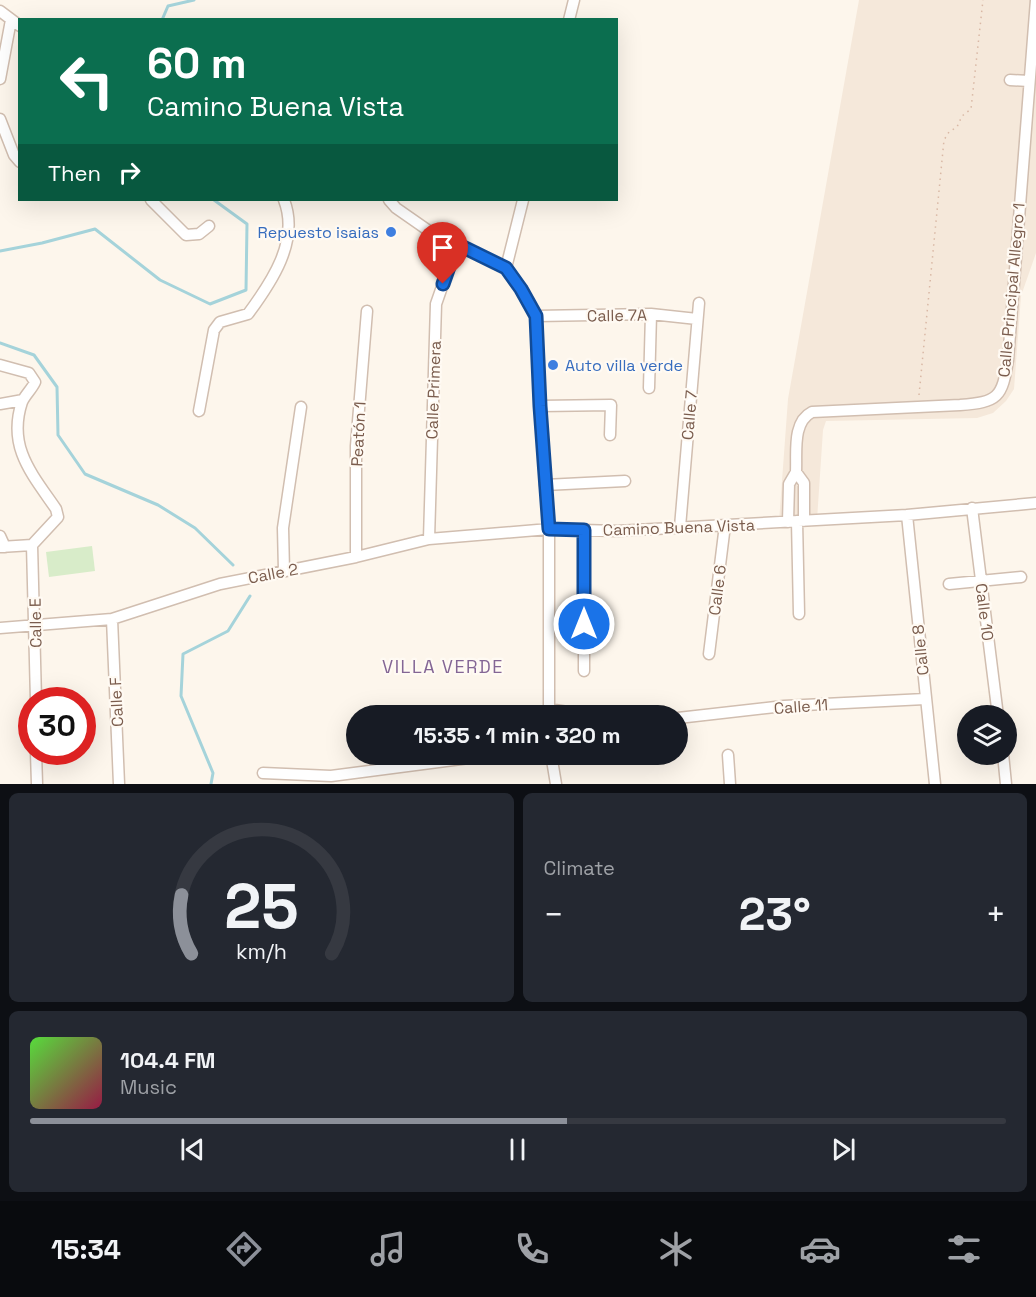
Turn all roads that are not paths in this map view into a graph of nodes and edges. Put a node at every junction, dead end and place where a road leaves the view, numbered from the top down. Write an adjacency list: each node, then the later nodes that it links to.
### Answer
1 (574, 0): 4 (street)
2 (1036, 0): 8 (street, Calle Principal Allegro 1)
3 (0, 11): 5 (street)
4 (570, 18)
5 (15, 23): 6 (street)
6 (0, 79)
7 (1010, 80): 8 (street)
8 (1029, 81): 31 (street, Calle Principal Allegro 1)
9 (0, 119): 10 (street)
10 (18, 160)
11 (152, 201): 15 (street)
12 (284, 201): 29 (street)
13 (390, 201): 16 (street)
14 (523, 201): 17 (street)
15 (209, 226)
16 (457, 244): 17 (street); 43 (street, Calle Primera)
17 (506, 268): 21 (street)
18 (699, 303): 22 (street, Calle 7)
19 (367, 311): 46 (street, Peatón 1)
20 (651, 314): 21 (street, Calle 7A); 22 (street, Calle 7A); 24 (street)
21 (536, 316): 27 (street)
22 (698, 319): 39 (street, Calle 7)
23 (0, 364): 25 (street)
24 (649, 388)
25 (23, 400): 26 (street); 44 (street)
26 (0, 404)
27 (540, 406): 30 (street); 33 (street)
28 (301, 407): 47 (street)
29 (199, 411)
30 (610, 435)
31 (796, 472): 37 (street, Calle Principal Allegro 1); 37 (street, Calle Principal Allegro 1)
32 (625, 481): 33 (street)
33 (545, 485): 40 (street)
34 (1036, 503): 35 (street, Camino Buena Vista)
35 (972, 508): 36 (street, Camino Buena Vista); 49 (street, Calle 10)
36 (906, 516): 37 (street, Camino Buena Vista); 58 (street, Calle 8)
37 (797, 521): 38 (street, Camino Buena Vista); 51 (street)
38 (725, 525): 39 (street, Camino Buena Vista); 55 (street, Calle 6)
39 (680, 527): 41 (street, Camino Buena Vista)
40 (549, 529): 41 (street, Camino Buena Vista); 43 (street, Calle 2); 59 (street)
41 (584, 530): 56 (street)
42 (0, 536): 45 (street)
43 (429, 539): 46 (street, Calle 2)
44 (32, 545): 45 (street); 53 (street, Calle E)
45 (3, 547)
46 (356, 557): 47 (street, Calle 2)
47 (284, 572): 52 (street, Calle 2)
48 (1021, 577): 49 (street)
49 (981, 581): 50 (street); 60 (street, Calle 10)
50 (949, 584)
51 (799, 614)
52 (112, 619): 53 (street, Calle 2); 69 (street, Calle F)
53 (35, 625): 54 (street, Calle 2); 57 (street, Calle E)
54 (0, 628)
55 (709, 654)
56 (584, 671)
57 (36, 687)
58 (925, 699): 61 (street, Calle 11); 72 (street, Calle 8)
59 (548, 705)
60 (997, 705)
61 (688, 717)
62 (728, 754): 71 (street)
63 (36, 765): 68 (street)
64 (416, 765): 67 (street)
65 (553, 765): 70 (street)
66 (1004, 765): 73 (street)
67 (263, 773)
68 (37, 784)
69 (119, 784)
70 (556, 784)
71 (730, 784)
72 (935, 784)
73 (1006, 784)

